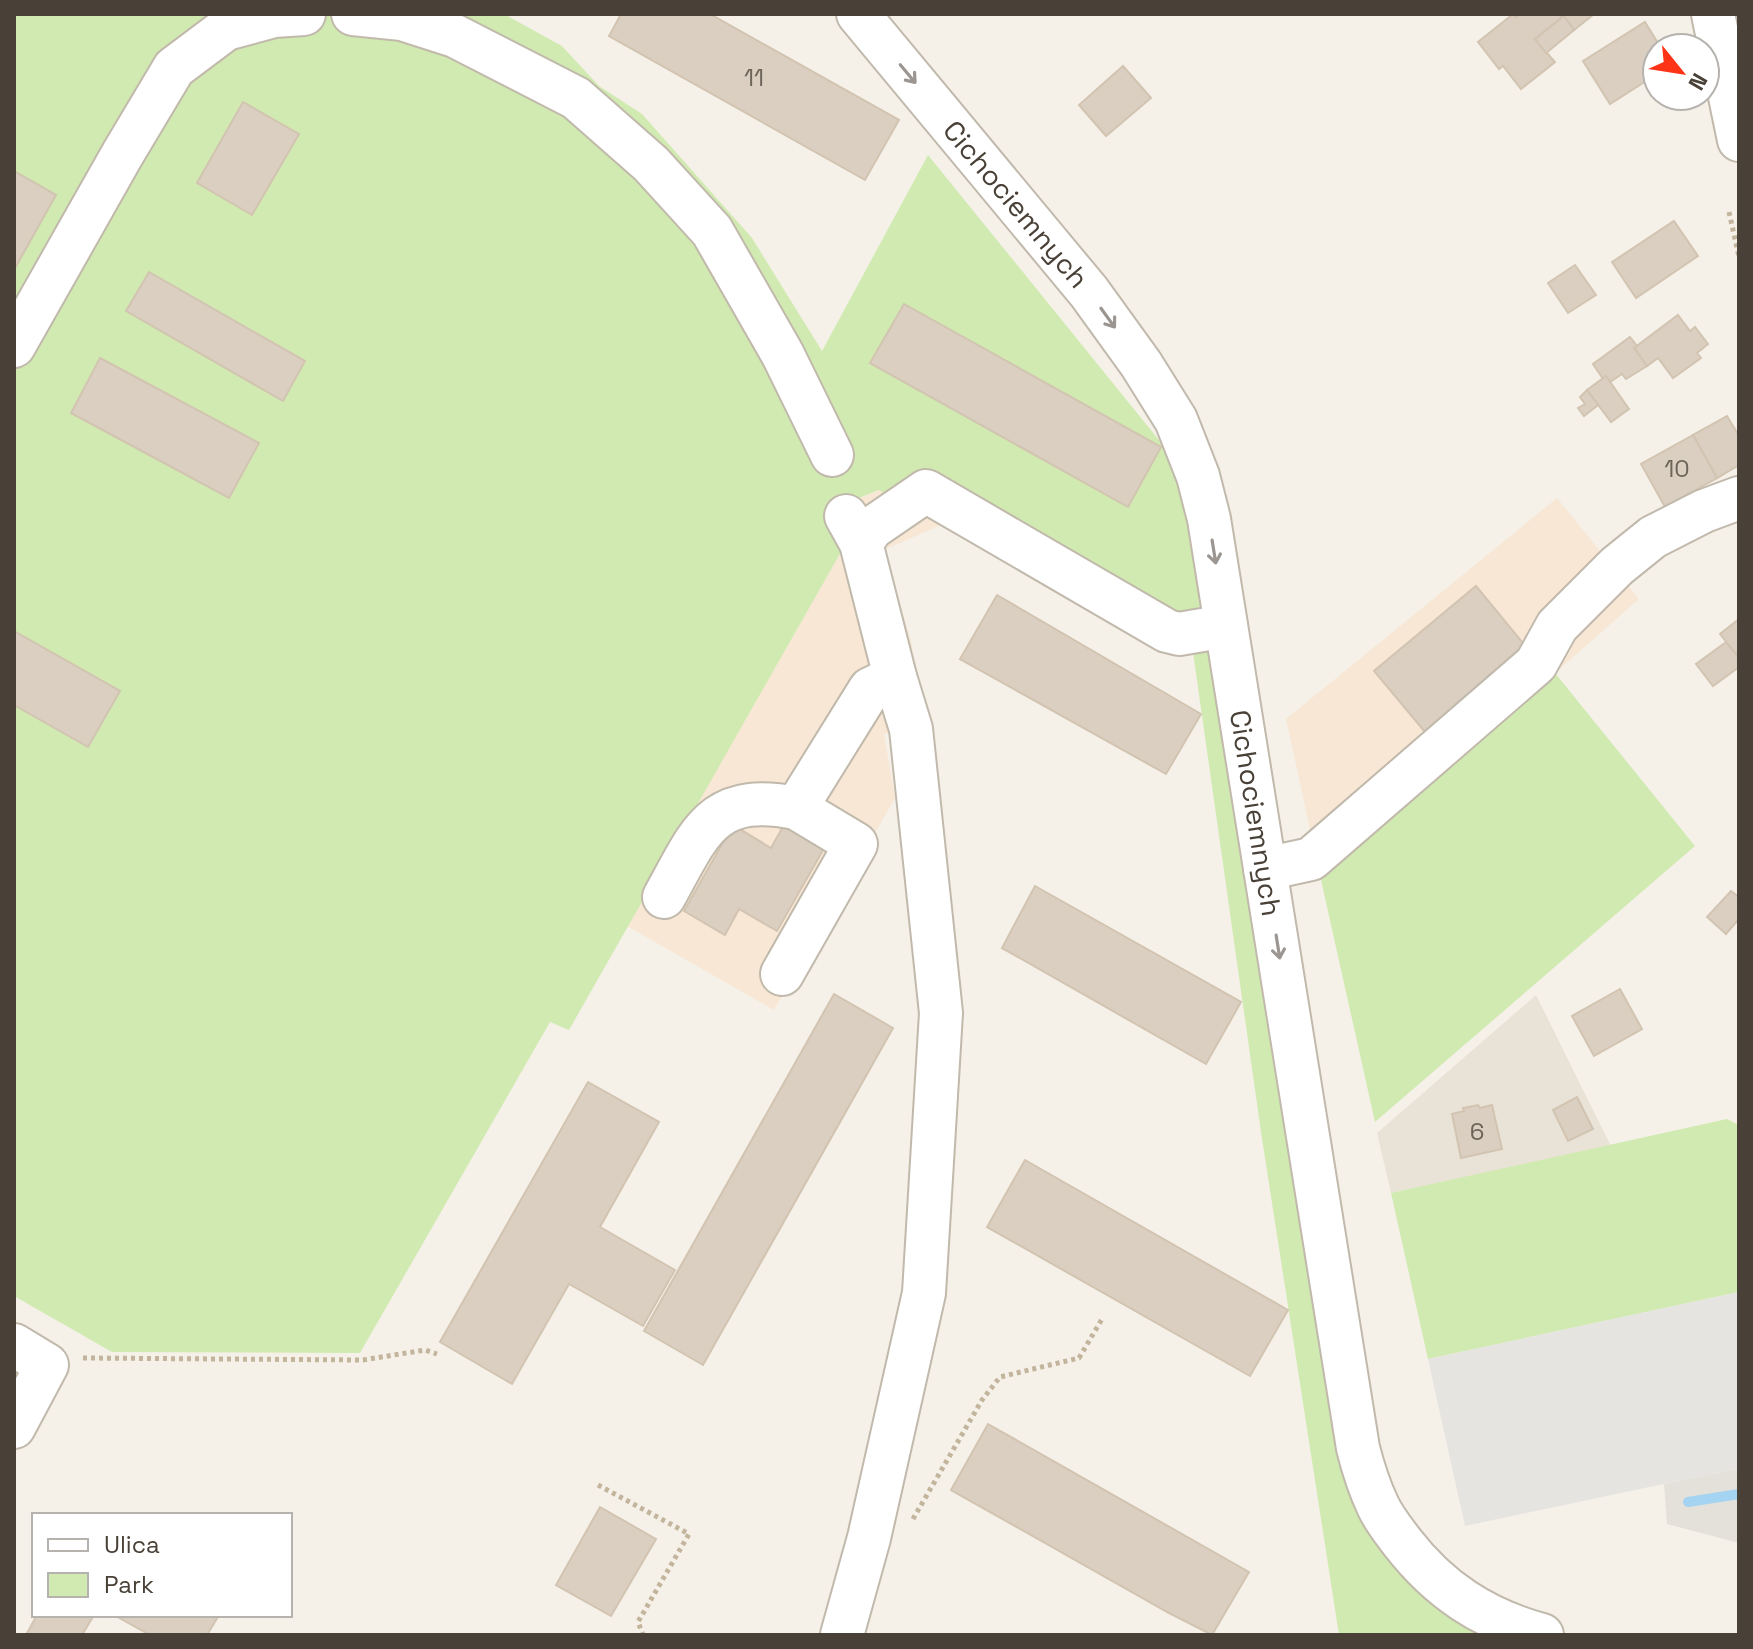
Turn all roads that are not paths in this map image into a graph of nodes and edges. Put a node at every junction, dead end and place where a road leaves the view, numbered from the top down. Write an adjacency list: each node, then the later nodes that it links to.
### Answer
1 (304, 14): 6 (street)
2 (353, 14): 7 (street)
3 (858, 14): 9 (street, Cichociemnych, one-way to 9)
4 (1713, 14): 5 (street)
5 (1739, 140)
6 (14, 346)
7 (832, 455)
8 (1739, 498): 12 (street)
9 (1226, 626): 10 (street); 12 (street, Cichociemnych)
10 (895, 677): 11 (street); 17 (street)
11 (796, 808): 13 (street); 14 (street)
12 (1265, 869): 18 (street, Cichociemnych, one-way to 18)
13 (664, 897)
14 (782, 974)
15 (31, 1355): 16 (street)
16 (14, 1427)
17 (842, 1635)
18 (1542, 1635)

